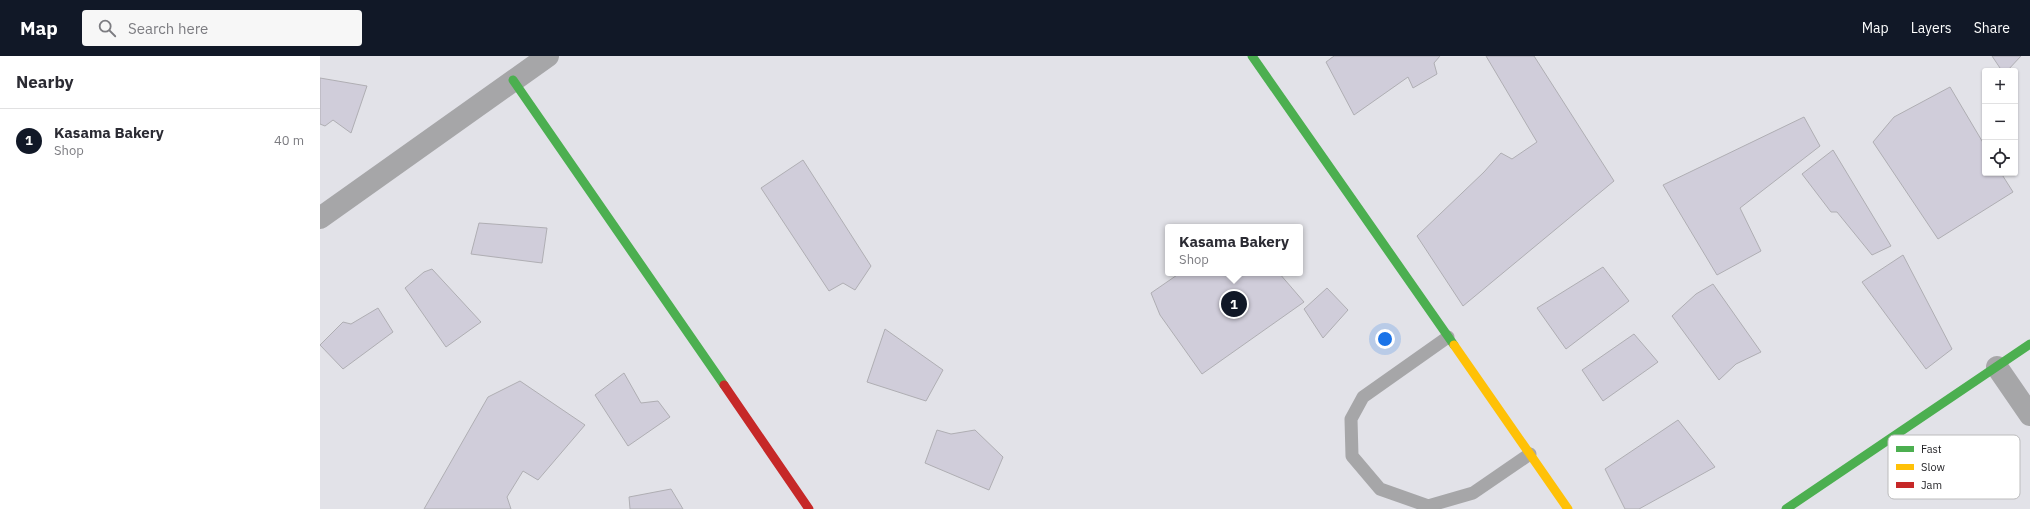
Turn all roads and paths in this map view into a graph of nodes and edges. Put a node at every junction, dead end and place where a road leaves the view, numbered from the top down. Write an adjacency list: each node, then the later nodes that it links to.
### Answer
1 (548, 56): 3 (street)
2 (1252, 56): 5 (street)
3 (513, 80): 4 (street); 12 (street)
4 (320, 218)
5 (1448, 337): 11 (street); 11 (lane)
6 (2030, 344): 7 (street)
7 (1997, 367): 8 (street); 9 (street)
8 (2030, 415)
9 (1896, 435)
10 (1888, 440): 14 (street)
11 (1530, 454): 13 (street)
12 (809, 509)
13 (1568, 509)
14 (1786, 509)

